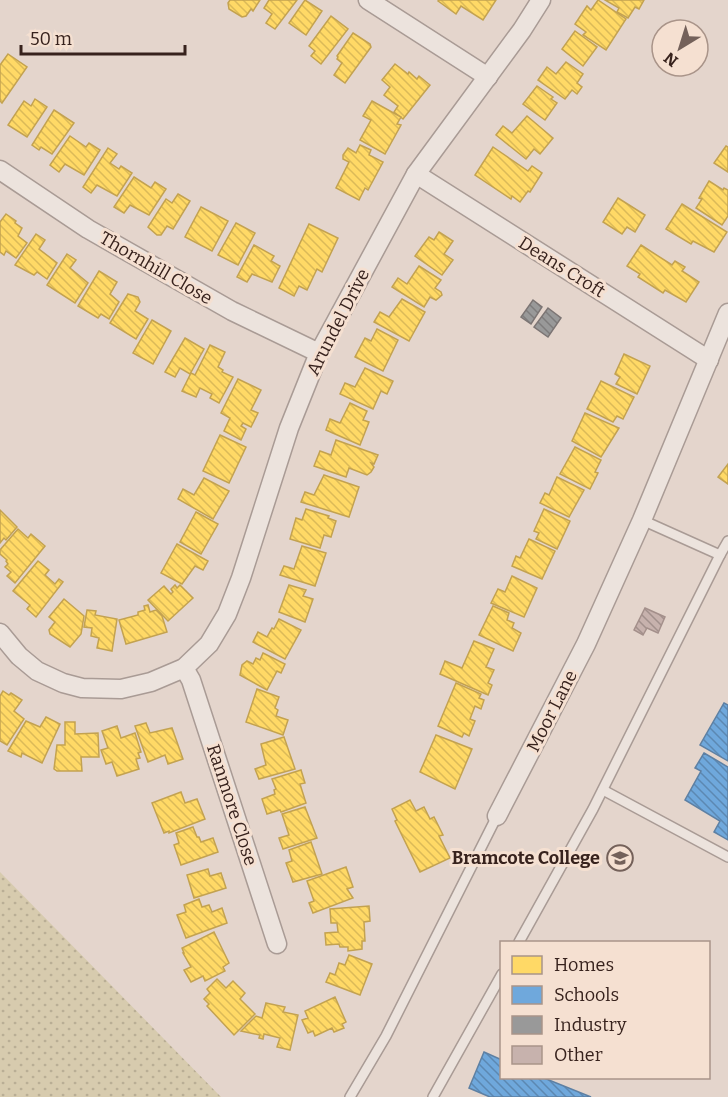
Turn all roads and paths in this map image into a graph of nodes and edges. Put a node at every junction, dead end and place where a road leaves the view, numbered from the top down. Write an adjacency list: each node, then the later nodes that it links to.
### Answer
1 (368, 0): 3 (street)
2 (541, 0): 3 (street, Arundel Drive)
3 (488, 76): 5 (street, Arundel Drive)
4 (0, 170): 7 (street, Thornhill Close)
5 (416, 174): 7 (street, Arundel Drive); 8 (street, Deans Croft)
6 (728, 313): 8 (street, Moor Lane)
7 (319, 353): 13 (street, Arundel Drive)
8 (709, 360): 9 (street, Moor Lane)
9 (642, 520): 11 (lane); 15 (street, Moor Lane)
10 (728, 541): 11 (lane)
11 (720, 555): 14 (lane)
12 (0, 633): 13 (street)
13 (184, 668): 18 (street, Ranmore Close)
14 (603, 790): 16 (lane); 17 (lane)
15 (497, 816): 20 (lane, Moor Lane)
16 (728, 857)
17 (520, 941)
18 (277, 944)
19 (500, 976): 21 (lane)
20 (350, 1097)
21 (433, 1097)

